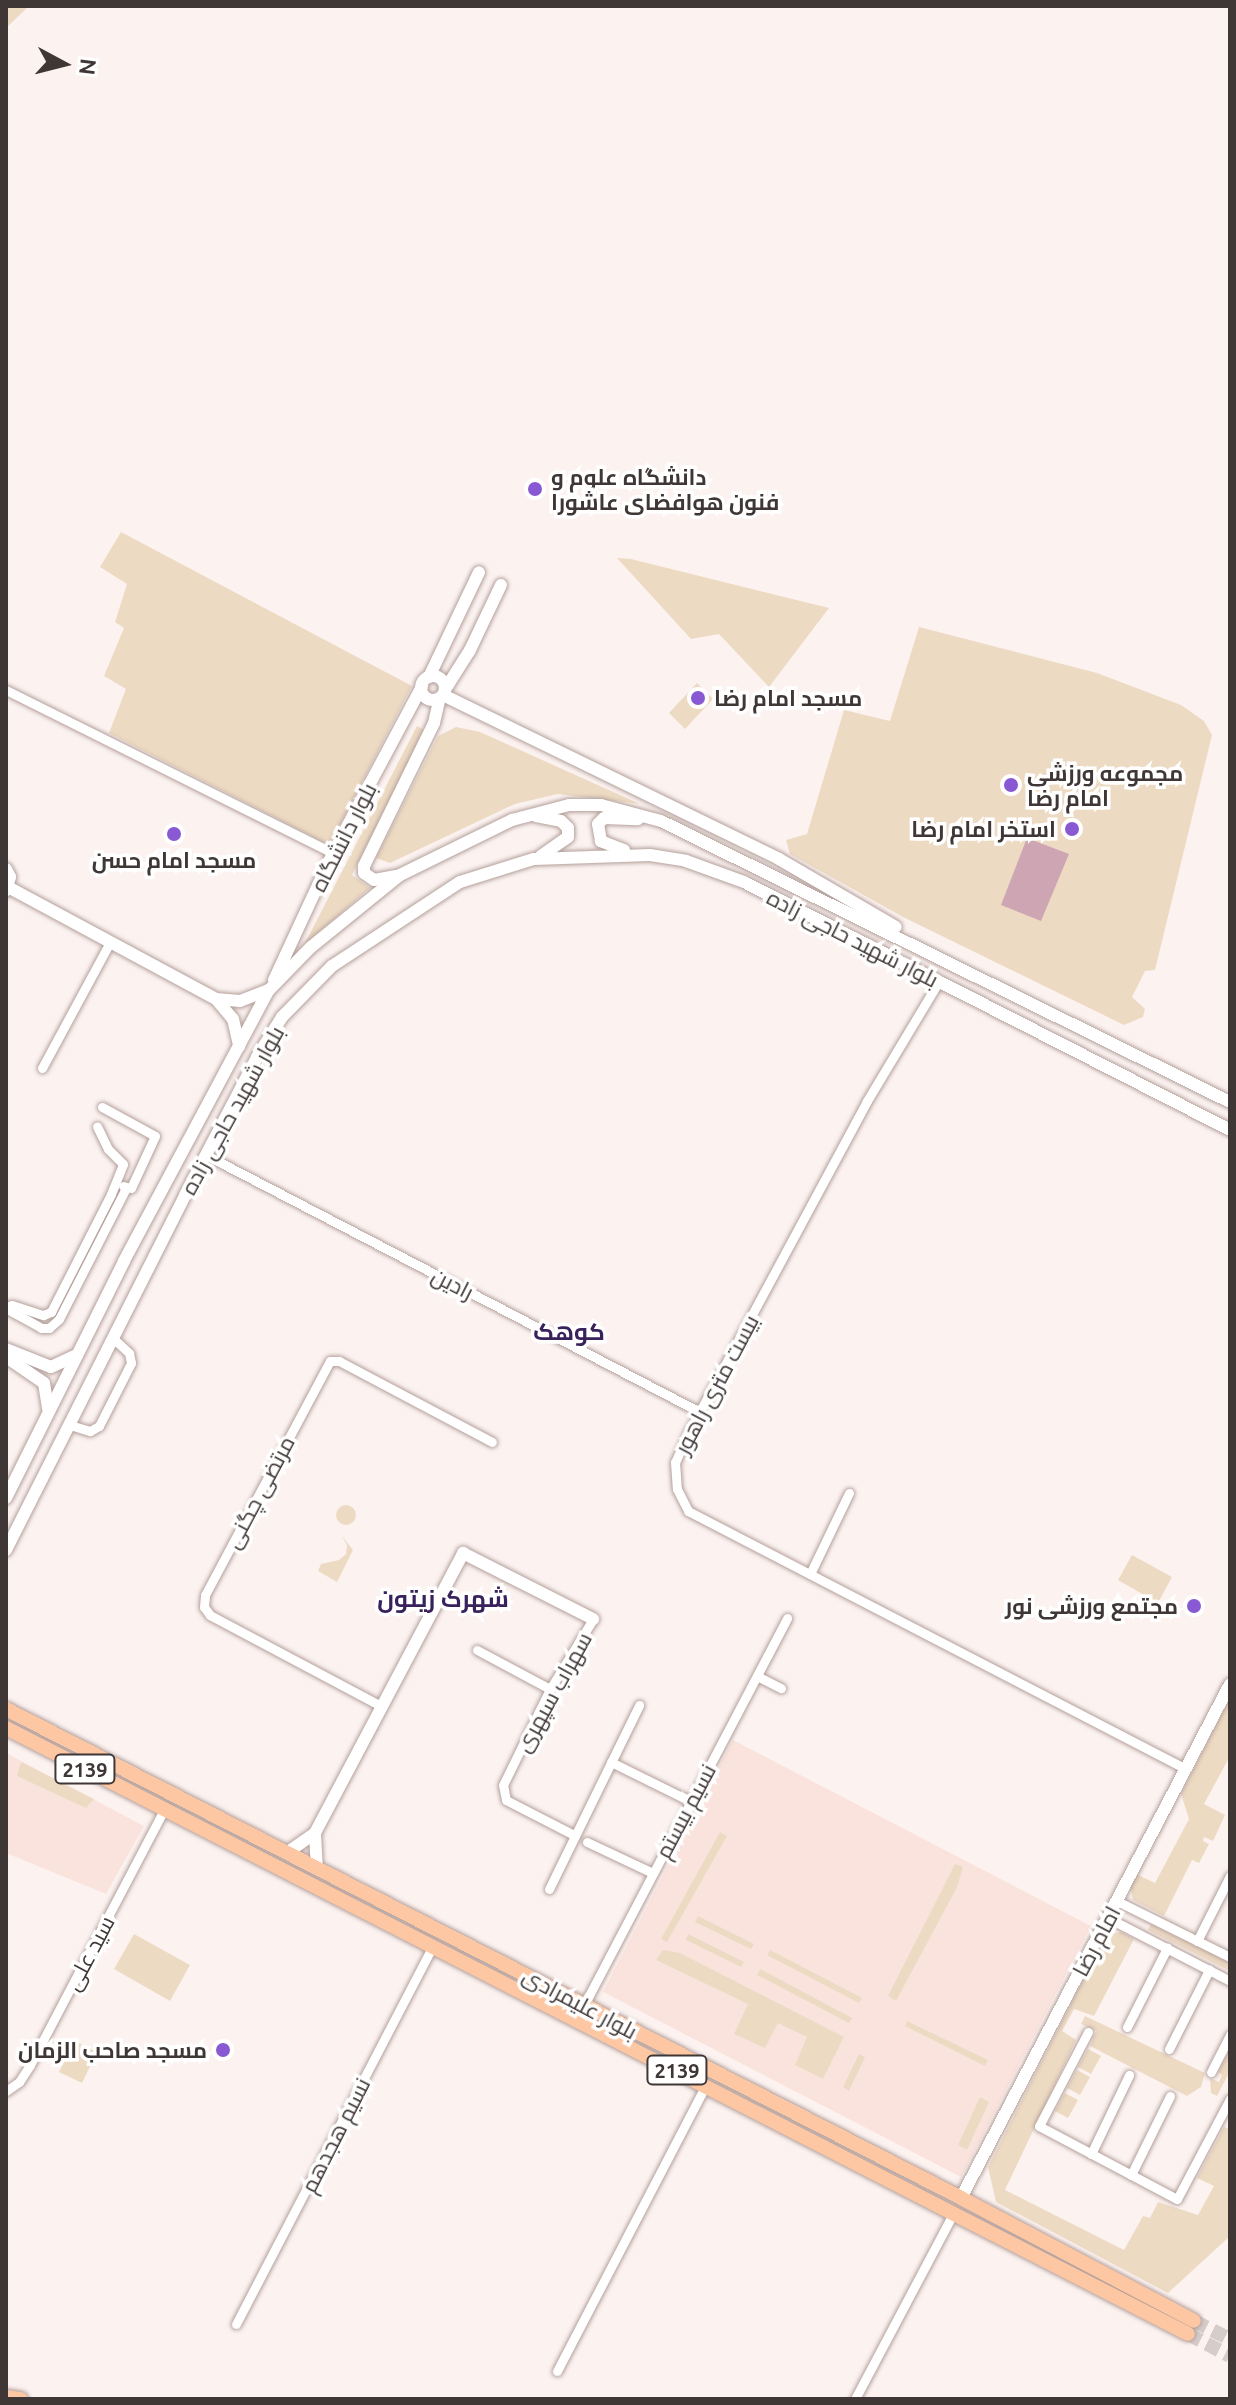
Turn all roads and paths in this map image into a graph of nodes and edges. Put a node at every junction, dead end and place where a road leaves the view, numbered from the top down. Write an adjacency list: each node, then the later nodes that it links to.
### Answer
1 (479, 572): 3 (main road, بلوار دانشگاه)
2 (501, 585): 5 (main road, بلوار دانشگاه)
3 (425, 681): 5 (main road); 5 (main road); 6 (main road, بلوار دانشگاه)
4 (6, 690): 10 (street)
5 (443, 694): 7 (main road, بلوار دانشگاه); 17 (main road)
6 (391, 745): 7 (main road); 10 (main road, بلوار دانشگاه)
7 (417, 757): 14 (main road, بلوار دانشگاه)
8 (527, 816): 9 (main road, بلوار شهید حاجی زاده); 12 (main road); 14 (main road, بلوار شهید حاجی زاده)
9 (661, 821): 11 (main road); 17 (main road, بلوار شهید حاجی زاده)
10 (333, 853): 19 (main road, بلوار دانشگاه)
11 (650, 855): 12 (main road, بلوار شهید حاجی زاده); 18 (main road, بلوار شهید حاجی زاده)
12 (534, 859): 27 (main road, بلوار شهید حاجی زاده)
13 (6, 869): 15 (main road)
14 (400, 875): 19 (main road, بلوار شهید حاجی زاده)
15 (7, 888): 16 (main road)
16 (110, 942): 20 (main road); 22 (street)
17 (957, 964): 23 (main road, بلوار شهید حاجی زاده)
18 (939, 981): 26 (main road, بلوار شهید حاجی زاده); 37 (street, بیست متری راهور)
19 (269, 990): 20 (main road); 21 (main road, بلوار شهید حاجی زاده)
20 (216, 999): 21 (main road)
21 (239, 1046): 32 (main road, بلوار شهید حاجی زاده)
22 (42, 1068)
23 (1230, 1102)
24 (102, 1107): 29 (street)
25 (97, 1126): 28 (street)
26 (1230, 1130)
27 (206, 1155): 31 (main road, بلوار شهید حاجی زاده); 37 (street, رادین)
28 (116, 1183): 29 (street); 30 (street)
29 (126, 1188): 30 (street)
30 (6, 1308)
31 (114, 1339): 34 (main road, بلوار شهید حاجی زاده); 38 (street)
32 (82, 1348): 33 (main road); 34 (main road); 36 (main road, بلوار شهید حاجی زاده)
33 (6, 1349)
34 (107, 1353): 38 (main road, بلوار شهید حاجی زاده)
35 (6, 1357): 36 (main road)
36 (48, 1412): 41 (main road, بلوار شهید حاجی زاده)
37 (700, 1412): 43 (street, بیست متری راهور)
38 (70, 1425): 42 (main road, بلوار شهید حاجی زاده)
39 (492, 1442): 52 (street, مرتضی چگنی)
40 (849, 1493): 43 (street)
41 (6, 1498)
42 (6, 1550)
43 (810, 1574): 56 (street, بیست متری راهور)
44 (787, 1618): 47 (street, نسیم بیستم)
45 (593, 1619): 50 (street, سهراب سپهری); 52 (main road, سهراب سپهری)
46 (477, 1650): 50 (street)
47 (757, 1676): 49 (street); 57 (street, نسیم بیستم)
48 (1230, 1684): 56 (main road, امام رضا)
49 (781, 1688)
50 (550, 1689): 60 (street, سهراب سپهری)
51 (639, 1705): 55 (street)
52 (381, 1706): 59 (main road, سهراب سپهری)
53 (6, 1709): 62 (main road, بلوار علیمرادی / 2139)
54 (6, 1728): 58 (main road, بلوار علیمرادی / 2139)
55 (611, 1762): 57 (street); 60 (street)
56 (1186, 1769): 67 (main road, امام رضا)
57 (690, 1801): 64 (street, نسیم بیستم)
58 (164, 1810): 70 (main road, بلوار علیمرادی / 2139); 83 (street, سید علی)
59 (315, 1833): 62 (main road, سهراب سپهری); 63 (main road)
60 (574, 1835): 66 (street)
61 (587, 1842): 64 (street)
62 (288, 1852): 63 (main road, بلوار علیمرادی / 2139)
63 (317, 1866): 75 (main road, بلوار علیمرادی / 2139)
64 (653, 1873): 75 (street, نسیم بیستم)
65 (1230, 1876): 69 (street)
66 (549, 1889)
67 (1117, 1901): 68 (main road, امام رضا); 69 (street)
68 (1108, 1918): 71 (street); 88 (main road, امام رضا)
69 (1197, 1941): 72 (street)
70 (433, 1945): 82 (main road, بلوار علیمرادی / 2139); 90 (street, نسیم هجدهم)
71 (1167, 1948): 73 (street); 76 (street)
72 (1230, 1957)
73 (1209, 1970): 74 (street); 79 (street)
74 (1230, 1981)
75 (584, 2005): 88 (main road, بلوار علیمرادی / 2139)
76 (1127, 2027)
77 (1088, 2032): 86 (street)
78 (1230, 2035): 80 (street)
79 (1169, 2049)
80 (1211, 2072)
81 (1129, 2075): 86 (street)
82 (706, 2085): 89 (main road, بلوار علیمرادی / 2139); 91 (street)
83 (6, 2091)
84 (1170, 2096): 87 (street)
85 (1230, 2099): 87 (street)
86 (1091, 2154): 87 (street)
87 (1131, 2175)
88 (961, 2198): 89 (main road); 89 (main road, بلوار علیمرادی / 2139)
89 (954, 2212): 94 (street)
90 (236, 2324)
91 (557, 2371)
92 (6, 2397): 93 (main road)
93 (21, 2399)
94 (855, 2399)

